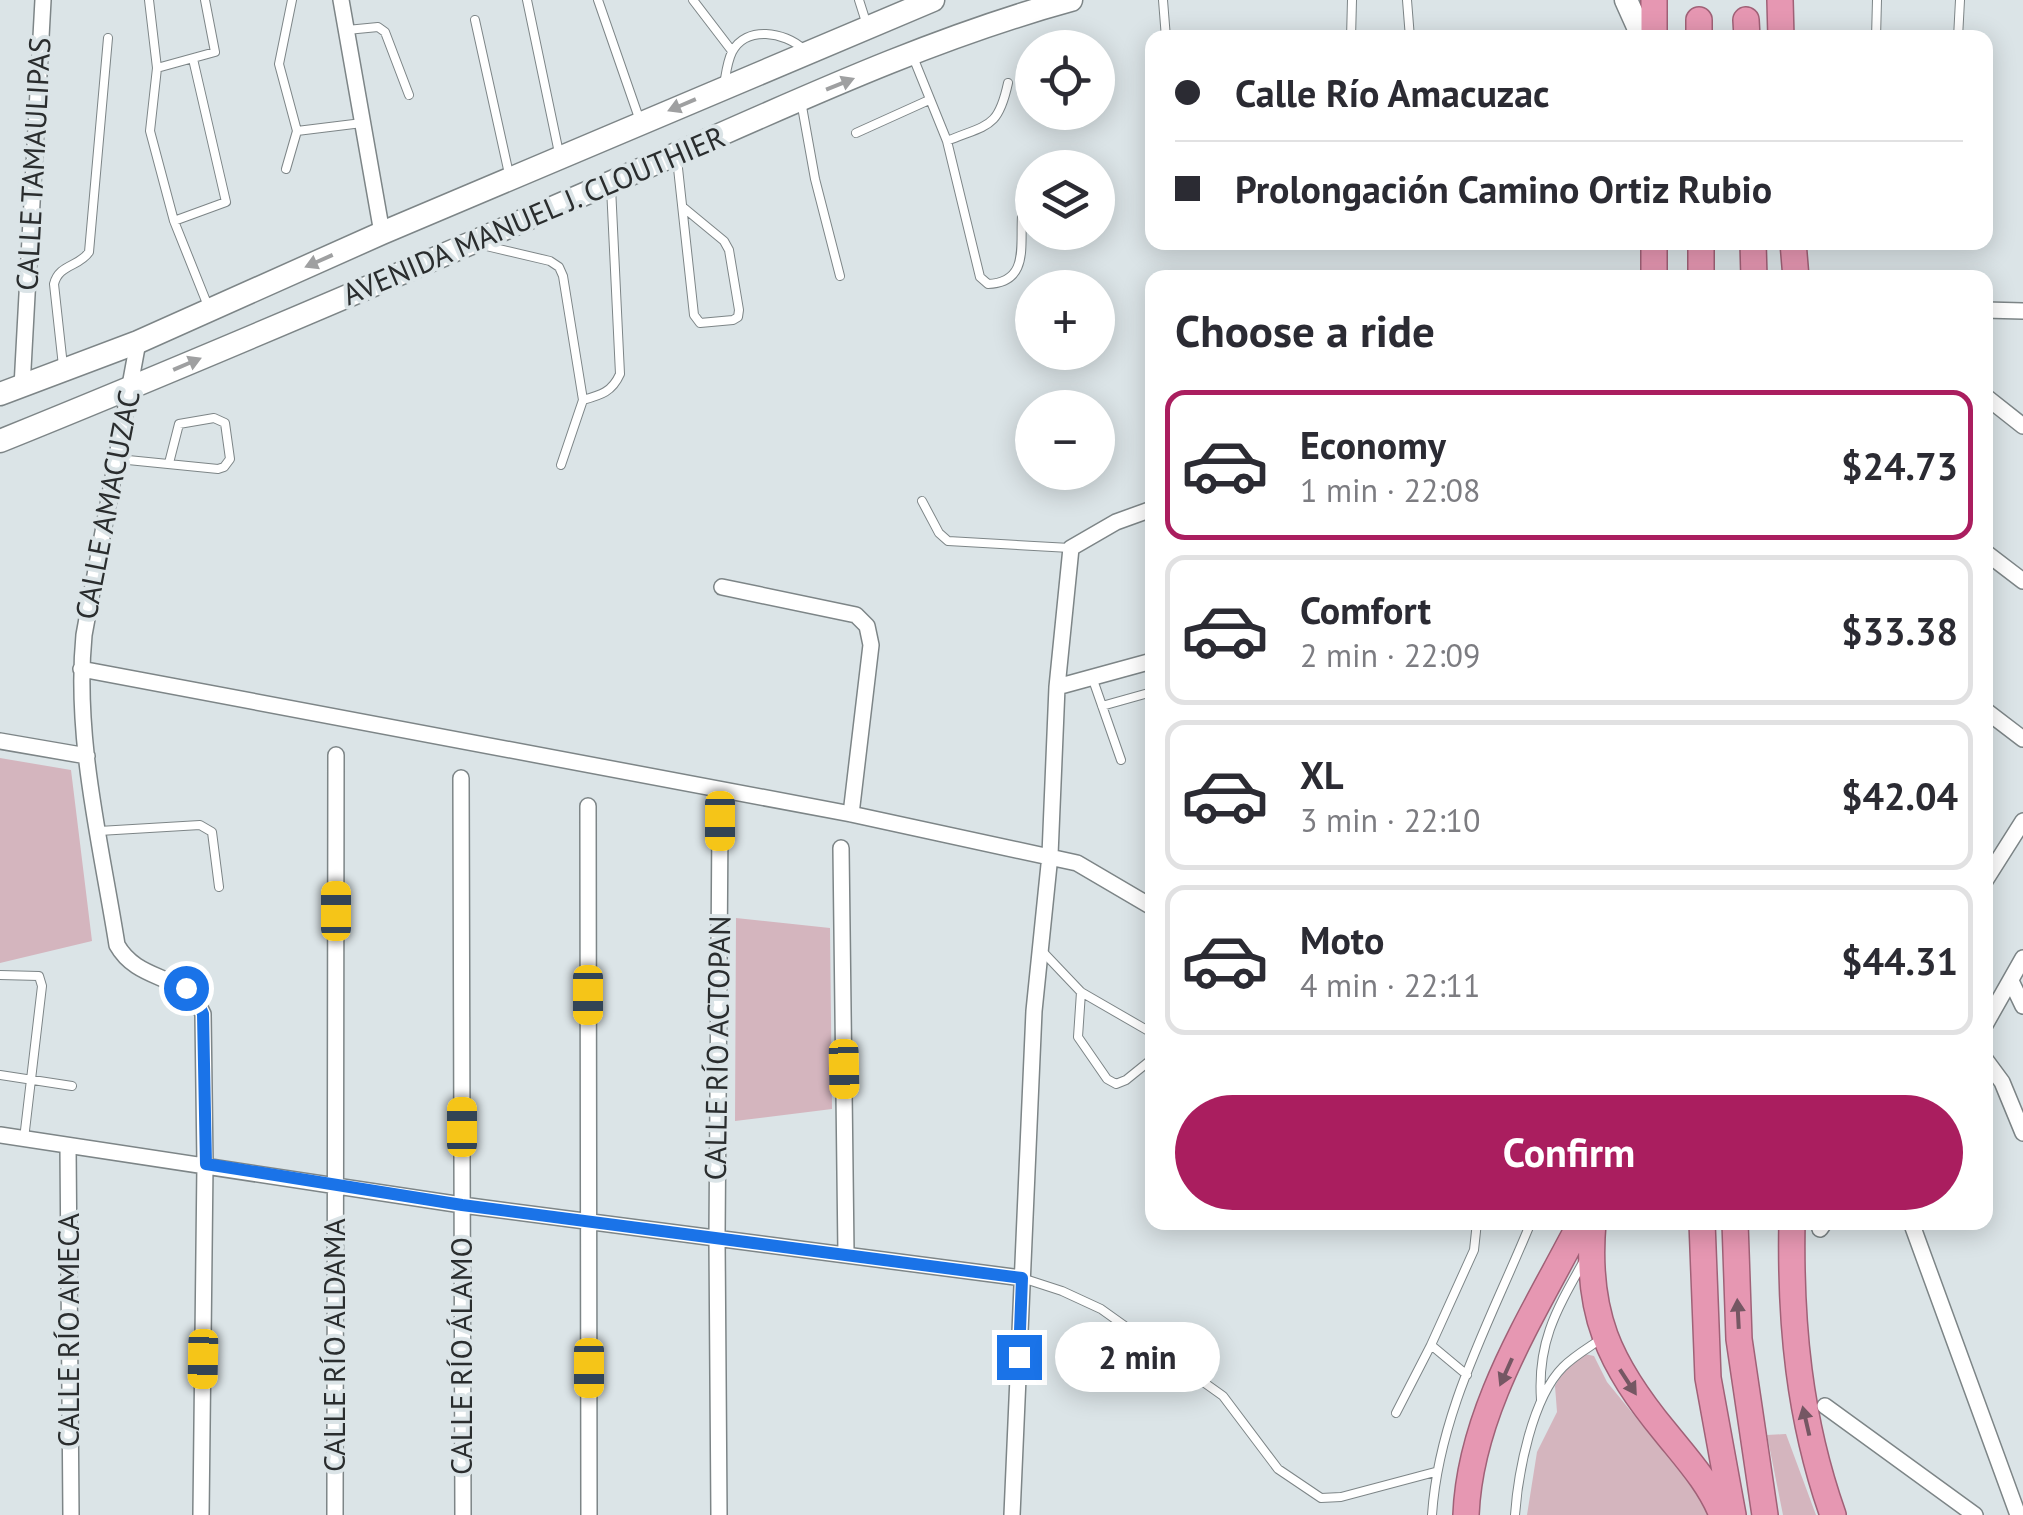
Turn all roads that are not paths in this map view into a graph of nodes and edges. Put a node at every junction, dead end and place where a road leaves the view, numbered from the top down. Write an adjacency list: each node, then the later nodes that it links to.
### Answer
1 (43, 0): 63 (street, CALLE TAMAULIPAS)
2 (149, 0): 35 (lane)
3 (205, 0): 34 (lane)
4 (292, 0): 43 (lane)
5 (341, 0): 24 (street)
6 (527, 0): 47 (lane)
7 (598, 0): 42 (lane)
8 (694, 0): 31 (lane)
9 (859, 0): 23 (lane)
10 (933, 0): 23 (main road, AVENIDA MANUEL J. CLOUTHIER)
11 (1071, 0): 33 (main road, AVENIDA MANUEL J. CLOUTHIER)
12 (1163, 0): 25 (lane)
13 (1352, 0): 26 (lane)
14 (1407, 0): 27 (lane)
15 (1626, 0): 22 (main road)
16 (1675, 0): 22 (highway)
17 (1877, 0): 28 (lane)
18 (1960, 0): 29 (lane)
19 (1752, 19): 20 (highway)
20 (1780, 19)
21 (475, 20): 49 (lane)
22 (1651, 23)
23 (868, 27): 32 (main road, AVENIDA MANUEL J. CLOUTHIER)
24 (347, 30): 38 (lane); 41 (street)
25 (1165, 30)
26 (1351, 30)
27 (1409, 30)
28 (1876, 30)
29 (1958, 30)
30 (108, 38): 61 (lane)
31 (732, 51): 32 (lane); 37 (lane)
32 (806, 52): 37 (main road, AVENIDA MANUEL J. CLOUTHIER)
33 (912, 54): 39 (main road, AVENIDA MANUEL J. CLOUTHIER, one-way to 33); 40 (lane)
34 (194, 59): 35 (lane); 52 (lane)
35 (157, 68): 52 (lane)
36 (1008, 82): 45 (lane)
37 (724, 87): 42 (main road, AVENIDA MANUEL J. CLOUTHIER, one-way to 42)
38 (409, 95)
39 (801, 100): 46 (main road, AVENIDA MANUEL J. CLOUTHIER); 56 (lane)
40 (928, 100): 44 (lane); 45 (lane)
41 (363, 123): 43 (lane); 53 (street)
42 (640, 123): 47 (main road, AVENIDA MANUEL J. CLOUTHIER)
43 (297, 131): 48 (lane)
44 (856, 133)
45 (947, 142): 55 (lane)
46 (677, 154): 50 (main road, AVENIDA MANUEL J. CLOUTHIER); 51 (lane)
47 (560, 157): 49 (main road, AVENIDA MANUEL J. CLOUTHIER)
48 (286, 169)
49 (510, 178): 53 (main road, AVENIDA MANUEL J. CLOUTHIER)
50 (611, 183): 54 (main road, AVENIDA MANUEL J. CLOUTHIER); 64 (lane)
51 (684, 208): 51 (lane)
52 (174, 220): 57 (lane)
53 (382, 233): 57 (main road, AVENIDA MANUEL J. CLOUTHIER, one-way to 57)
54 (473, 243): 62 (main road, AVENIDA MANUEL J. CLOUTHIER, one-way to 54); 64 (lane)
55 (1019, 250)
56 (840, 276)
57 (210, 310): 60 (main road, AVENIDA MANUEL J. CLOUTHIER)
58 (1993, 310): 59 (street)
59 (2023, 311)
60 (138, 342): 61 (main road, AVENIDA MANUEL J. CLOUTHIER); 62 (street, CALLE AMACUZAC)
61 (64, 371): 63 (main road, AVENIDA MANUEL J. CLOUTHIER)
62 (130, 388): 67 (main road, AVENIDA MANUEL J. CLOUTHIER); 68 (street, CALLE AMACUZAC)
63 (11, 391)
64 (583, 400): 70 (lane)
65 (1993, 402): 66 (street)
66 (2023, 426)
67 (0, 441)
68 (118, 458): 69 (lane); 78 (street, CALLE AMACUZAC)
69 (169, 464): 69 (lane)
70 (562, 465)
71 (922, 501): 73 (lane)
72 (1145, 512): 73 (street)
73 (1071, 548): 80 (street)
74 (1993, 558): 75 (street)
75 (2023, 582)
76 (722, 587): 91 (street)
77 (1145, 663): 79 (street)
78 (80, 670): 87 (street, CALLE AMACUZAC); 91 (street)
79 (1092, 677): 80 (street); 82 (lane)
80 (1056, 687): 96 (street)
81 (1145, 694): 82 (lane)
82 (1102, 706): 88 (lane)
83 (1993, 716): 84 (street)
84 (2023, 739)
85 (0, 740): 87 (street)
86 (336, 754): 120 (street, CALLE RÍO ALDAMA)
87 (87, 756): 94 (street, CALLE AMACUZAC)
88 (1121, 760)
89 (462, 778): 121 (street, CALLE RÍO ÁLAMO)
90 (588, 806): 122 (street)
91 (851, 814): 96 (street)
92 (720, 821): 131 (street, CALLE RÍO ACTOPAN)
93 (2023, 822): 97 (street)
94 (98, 832): 98 (lane); 119 (street, CALLE AMACUZAC)
95 (840, 848): 132 (street)
96 (1050, 854): 99 (street); 100 (street)
97 (1993, 862)
98 (219, 886)
99 (1145, 904)
100 (1038, 948): 104 (lane); 133 (street)
101 (2023, 958): 103 (street)
102 (0, 974): 111 (lane)
103 (2011, 981): 105 (street); 106 (street)
104 (1081, 992): 107 (lane); 108 (lane)
105 (2023, 1006)
106 (1993, 1011)
107 (1145, 1029)
108 (1145, 1064)
109 (1993, 1070): 112 (street)
110 (0, 1074): 111 (lane)
111 (31, 1078): 113 (lane); 117 (lane)
112 (2002, 1082): 114 (street); 115 (street)
113 (72, 1086)
114 (2023, 1097)
115 (2023, 1132)
116 (0, 1135): 117 (street)
117 (24, 1139): 118 (street)
118 (68, 1146): 119 (street); 141 (street, CALLE RÍO AMECA)
119 (206, 1164): 120 (street); 142 (street, CALLE AMACUZAC)
120 (335, 1186): 121 (street); 143 (street, CALLE RÍO ALDAMA)
121 (462, 1205): 122 (street); 144 (street, CALLE RÍO ÁLAMO)
122 (588, 1221): 131 (street); 145 (street)
123 (1476, 1230): 135 (lane)
124 (1528, 1230): 136 (lane)
125 (1577, 1230): 149 (highway, one-way to 149)
126 (1702, 1230): 152 (highway)
127 (1735, 1230): 153 (highway, one-way to 127)
128 (1792, 1230): 154 (highway, one-way to 128)
129 (1914, 1230): 156 (street)
130 (1592, 1236): 134 (highway); 137 (lane)
131 (717, 1238): 132 (street); 146 (street, CALLE RÍO ACTOPAN)
132 (846, 1253): 133 (street)
133 (1022, 1278): 140 (lane); 147 (street)
134 (1604, 1337): 137 (lane); 151 (highway, one-way to 151)
135 (1431, 1346): 136 (lane); 139 (lane)
136 (1466, 1375): 140 (lane)
137 (1542, 1404): 150 (lane)
138 (1826, 1406): 155 (street)
139 (1396, 1413)
140 (1435, 1472): 148 (lane)
141 (70, 1515)
142 (201, 1515)
143 (336, 1515)
144 (463, 1515)
145 (589, 1515)
146 (719, 1515)
147 (1012, 1515)
148 (1432, 1515)
149 (1466, 1515)
150 (1515, 1515)
151 (1722, 1515)
152 (1733, 1515)
153 (1764, 1515)
154 (1833, 1515)
155 (1975, 1515)
156 (2018, 1515)

